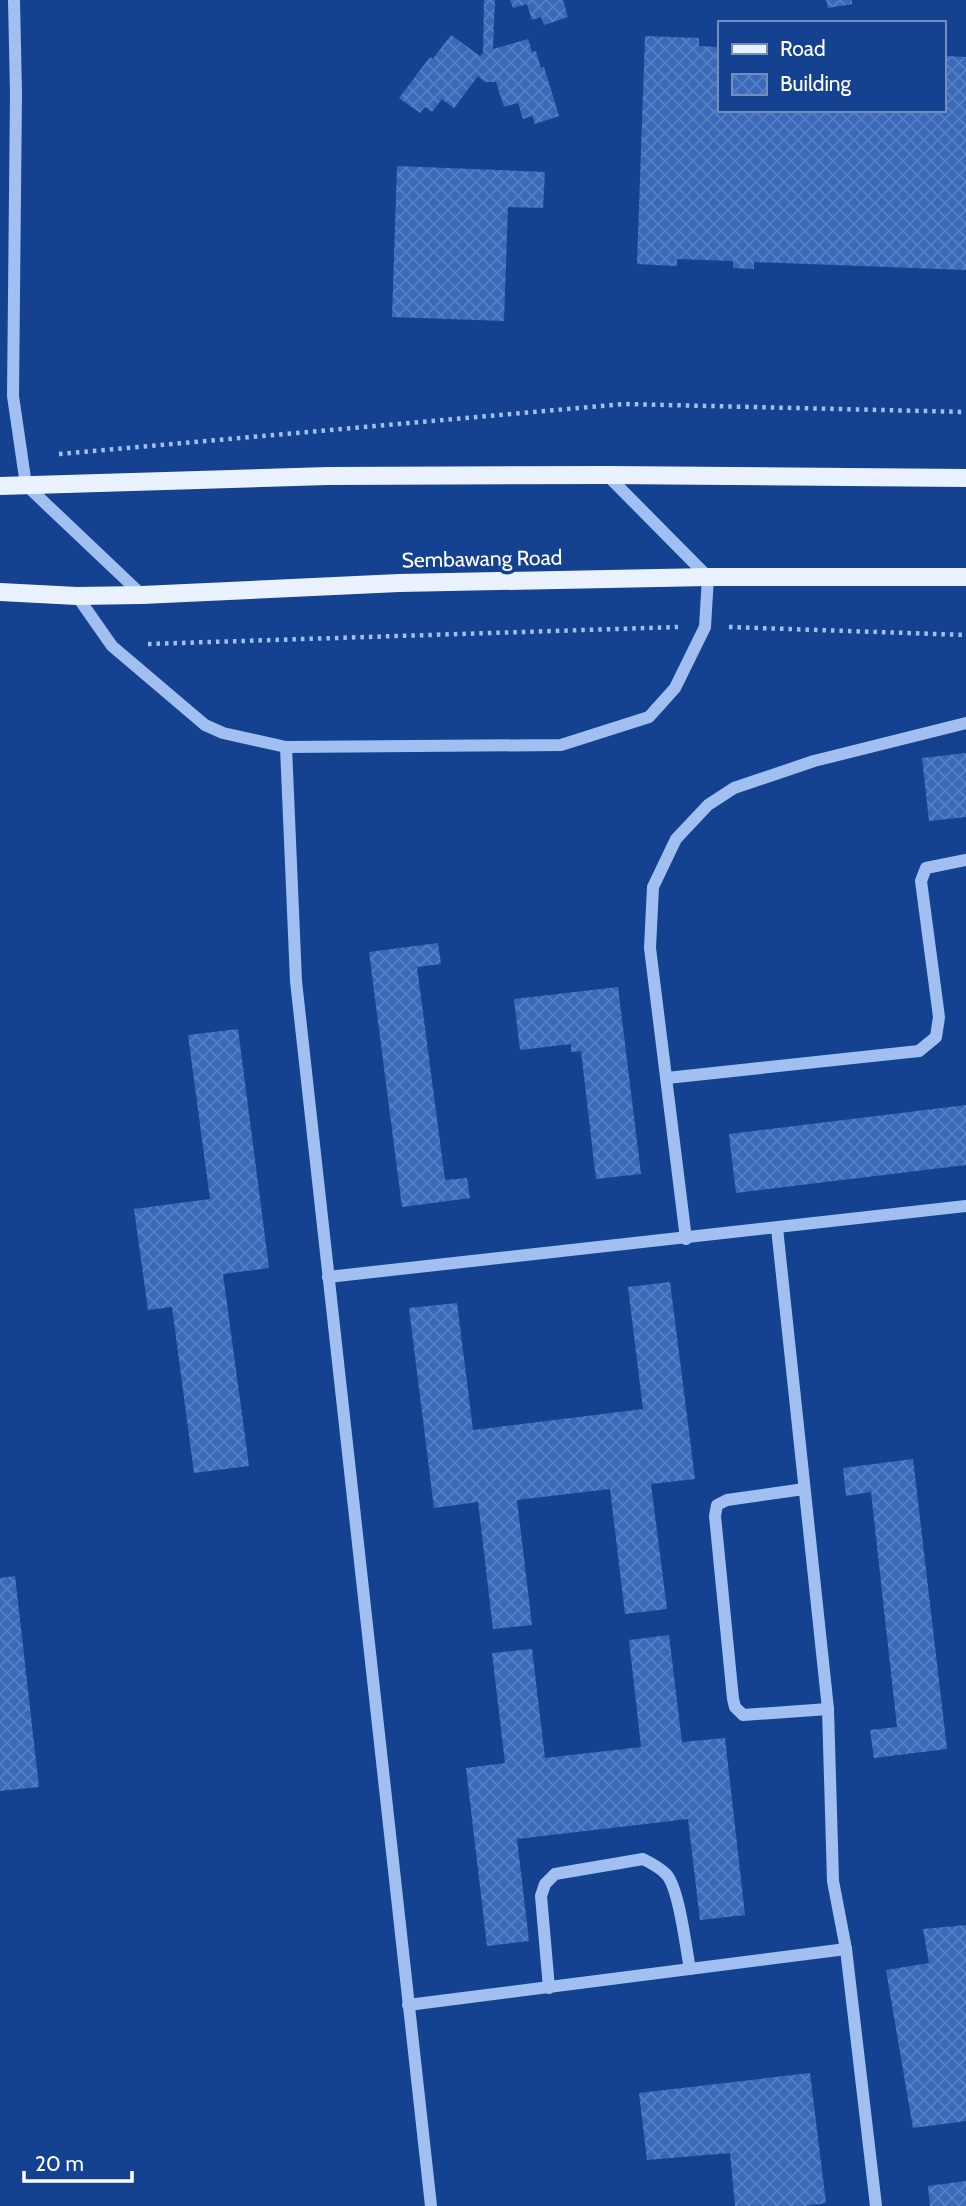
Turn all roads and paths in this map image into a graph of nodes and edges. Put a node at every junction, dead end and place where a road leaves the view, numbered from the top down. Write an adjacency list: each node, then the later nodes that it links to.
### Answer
1 (14, 0): 3 (street)
2 (966, 412): 3 (path)
3 (22, 457): 6 (street)
4 (607, 475): 5 (main road); 6 (main road); 8 (street)
5 (966, 478)
6 (26, 485): 7 (main road); 11 (street)
7 (0, 486)
8 (708, 577): 9 (main road, Sembawang Road); 11 (main road, Sembawang Road); 13 (street)
9 (966, 577)
10 (0, 592): 12 (main road, Sembawang Road)
11 (142, 595): 12 (main road, Sembawang Road)
12 (77, 596): 15 (street)
13 (705, 626): 14 (path); 15 (path); 17 (street)
14 (966, 635)
15 (112, 646): 17 (street)
16 (966, 723): 19 (street)
17 (286, 747): 23 (street)
18 (966, 860): 19 (street)
19 (667, 1078): 22 (street)
20 (966, 1206): 21 (street)
21 (777, 1228): 22 (street); 24 (street)
22 (686, 1239): 23 (street)
23 (328, 1277): 29 (street)
24 (804, 1489): 25 (street); 25 (street)
25 (828, 1709): 26 (street)
26 (846, 1949): 27 (street); 31 (street)
27 (690, 1969): 28 (street); 28 (street)
28 (549, 1987): 29 (street)
29 (408, 2005): 30 (street)
30 (431, 2206)
31 (876, 2206)

